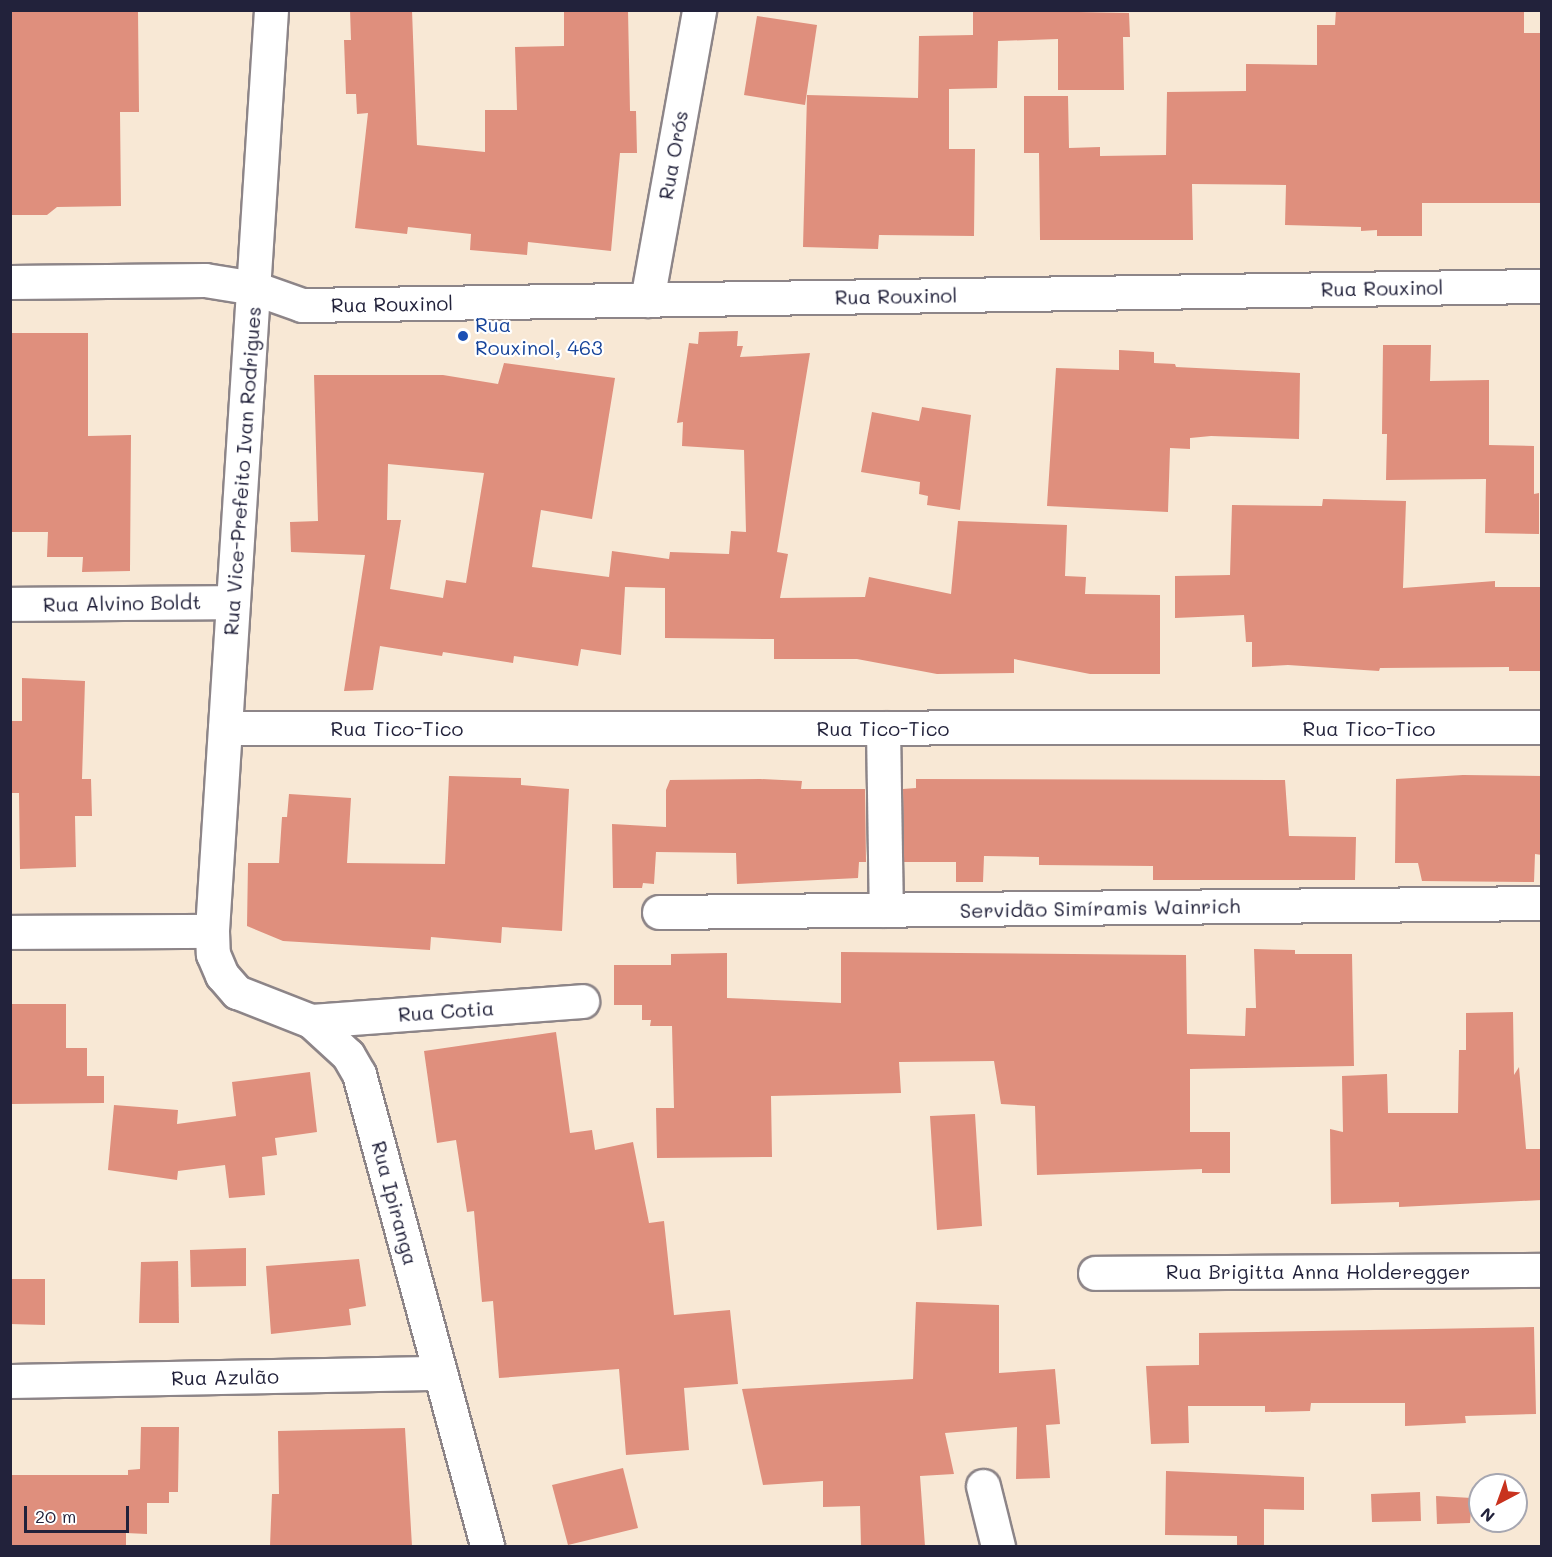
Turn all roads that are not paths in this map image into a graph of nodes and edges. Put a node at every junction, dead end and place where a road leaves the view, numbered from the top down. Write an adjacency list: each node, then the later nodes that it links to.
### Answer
1 (271, 10): 5 (street, Rua Vice-Prefeito Ivan Rodrigues)
2 (699, 10): 6 (street, Rua Orós)
3 (10, 282): 5 (street, Rua Rouxinol)
4 (1542, 286): 6 (street, Rua Rouxinol)
5 (254, 288): 6 (street, Rua Rouxinol); 7 (street, Rua Vice-Prefeito Ivan Rodrigues)
6 (647, 300)
7 (233, 602): 8 (street, Rua Alvino Boldt); 10 (street, Rua Vice-Prefeito Ivan Rodrigues)
8 (10, 604)
9 (1542, 727): 11 (street, Rua Tico-Tico)
10 (225, 728): 11 (street, Rua Tico-Tico); 15 (street, Rua Vice-Prefeito Ivan Rodrigues)
11 (883, 728): 13 (street)
12 (1542, 903): 13 (street, Servidão Simíramis Wainrich)
13 (886, 910): 14 (street, Servidão Simíramis Wainrich)
14 (659, 912)
15 (212, 931): 16 (street); 18 (street, Rua Ipiranga)
16 (10, 932)
17 (582, 1000): 18 (street, Rua Cotia)
18 (311, 1021): 21 (street, Rua Ipiranga)
19 (1542, 1270): 20 (street, Rua Brigitta Anna Holderegger)
20 (1095, 1273)
21 (440, 1373): 22 (street, Rua Azulão); 24 (street, Rua Ipiranga)
22 (10, 1381)
23 (983, 1486): 25 (street)
24 (487, 1546)
25 (998, 1546)

